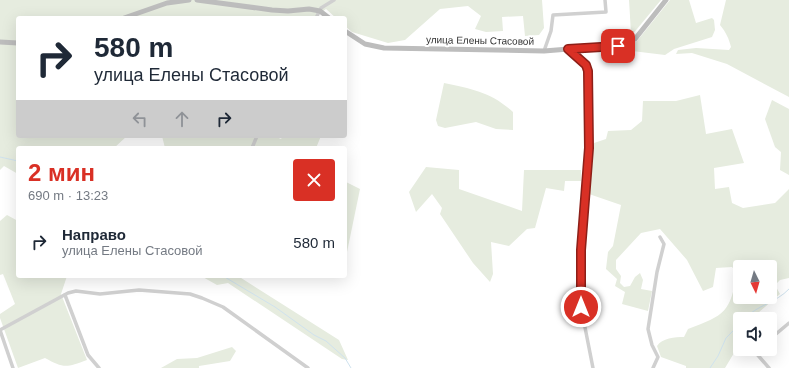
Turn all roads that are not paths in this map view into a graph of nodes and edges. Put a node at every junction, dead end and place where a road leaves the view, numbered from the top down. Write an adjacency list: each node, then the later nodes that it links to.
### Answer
1 (189, 0): 7 (main road)
2 (197, 0): 6 (main road)
3 (334, 0): 6 (street)
4 (605, 0): 14 (street)
5 (666, 0): 13 (main road, улица Елены Стасовой)
6 (320, 11): 8 (street); 9 (main road)
7 (130, 16)
8 (317, 16)
9 (326, 16)
10 (347, 32): 14 (main road, улица Елены Стасовой)
11 (0, 42): 12 (main road)
12 (16, 43)
13 (568, 49): 14 (main road, улица Елены Стасовой); 24 (street)
14 (544, 50)
15 (660, 237): 25 (street)
16 (65, 295): 18 (street); 22 (street); 23 (street)
17 (789, 323): 19 (street)
18 (0, 330): 21 (street)
19 (777, 333)
20 (759, 356): 26 (street)
21 (13, 368)
22 (99, 368)
23 (308, 368)
24 (592, 368)
25 (654, 368)
26 (769, 368)

